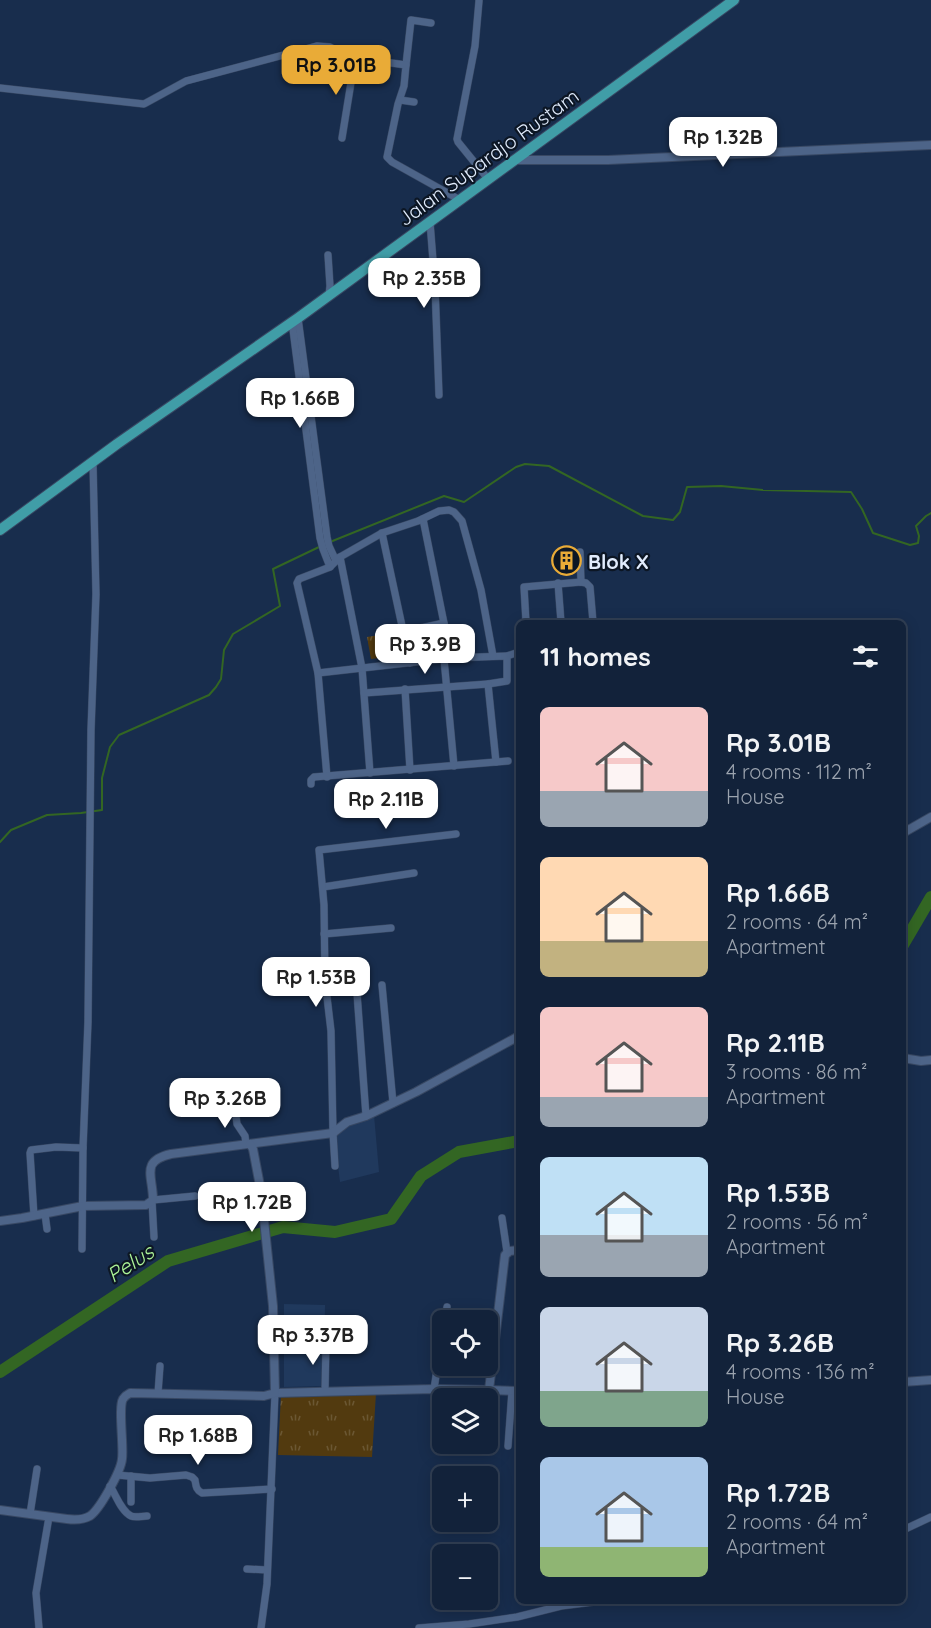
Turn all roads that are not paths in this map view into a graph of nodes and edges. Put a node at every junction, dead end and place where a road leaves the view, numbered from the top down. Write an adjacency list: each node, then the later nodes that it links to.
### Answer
1 (734, 0): 11 (highway, Jalan Supardjo Rustam)
2 (479, 1): 12 (street)
3 (431, 23): 5 (street)
4 (355, 58): 5 (street); 6 (street); 9 (street)
5 (406, 65): 7 (street)
6 (0, 88)
7 (400, 100): 8 (street); 13 (street)
8 (414, 102)
9 (342, 138)
10 (931, 145): 11 (street)
11 (514, 160): 12 (highway, Jalan Supardjo Rustam)
12 (488, 179): 13 (highway, Jalan Supardjo Rustam)
13 (460, 200): 14 (highway, Jalan Supardjo Rustam)
14 (430, 222): 16 (highway, Jalan Supardjo Rustam); 18 (street)
15 (328, 255): 16 (street)
16 (329, 295): 17 (highway, Jalan Supardjo Rustam)
17 (295, 320): 19 (highway, Jalan Supardjo Rustam); 24 (street)
18 (439, 395)
19 (93, 463): 21 (highway, Jalan Supardjo Rustam); 67 (street)
20 (423, 519): 22 (street); 30 (street); 33 (street)
21 (0, 530)
22 (382, 533): 24 (street); 31 (street)
23 (580, 552): 25 (street)
24 (335, 562): 37 (street); 38 (street)
25 (581, 582): 26 (street); 29 (street)
26 (558, 583): 27 (street); 28 (street)
27 (526, 620)
28 (561, 620)
29 (593, 620)
30 (444, 623): 31 (street); 35 (street)
31 (403, 632): 36 (street)
32 (516, 653): 34 (street)
33 (493, 656): 34 (street); 35 (street)
34 (507, 656): 39 (street)
35 (448, 658): 36 (street); 40 (street)
36 (410, 663): 37 (street)
37 (362, 668): 38 (street); 42 (street)
38 (318, 673): 48 (street)
39 (488, 684): 40 (street); 44 (street)
40 (448, 686): 41 (street); 45 (street)
41 (405, 689): 42 (street); 46 (street)
42 (364, 693): 47 (street)
43 (508, 761): 44 (street)
44 (496, 762): 45 (street)
45 (454, 766): 46 (street)
46 (410, 770): 47 (street)
47 (370, 773): 48 (street)
48 (327, 777): 49 (street)
49 (311, 784)
50 (931, 818): 51 (street)
51 (906, 831)
52 (456, 834): 54 (street)
53 (414, 873): 54 (street)
54 (323, 887): 56 (street)
55 (391, 928): 56 (street)
56 (324, 934): 65 (street)
57 (382, 985): 62 (street)
58 (357, 993): 64 (street)
59 (516, 1038): 62 (street)
60 (906, 1058): 61 (street)
61 (931, 1060)
62 (393, 1103): 64 (street)
63 (235, 1109): 66 (street)
64 (366, 1116): 65 (street)
65 (333, 1132): 66 (street); 68 (street)
66 (248, 1144): 70 (street); 93 (street)
67 (83, 1148): 71 (street); 73 (street)
68 (335, 1166)
69 (195, 1196): 70 (street)
70 (153, 1201): 71 (street); 77 (street)
71 (82, 1206): 72 (street); 78 (street)
72 (45, 1214): 73 (street); 76 (street)
73 (34, 1216): 75 (street)
74 (502, 1218): 80 (street)
75 (0, 1221)
76 (47, 1229)
77 (154, 1237)
78 (82, 1249)
79 (516, 1250): 80 (street)
80 (507, 1252): 87 (street)
81 (447, 1307): 82 (street)
82 (447, 1310)
83 (326, 1342): 90 (street)
84 (160, 1366): 92 (street)
85 (931, 1380): 86 (street)
86 (906, 1382)
87 (489, 1388)
88 (432, 1389): 90 (street)
89 (498, 1390): 91 (street)
90 (325, 1391): 93 (street)
91 (516, 1391): 94 (street)
92 (158, 1393): 93 (street); 96 (street)
93 (275, 1393): 99 (street)
94 (508, 1446)
95 (37, 1469): 102 (street)
96 (117, 1475): 97 (street); 98 (street)
97 (131, 1476): 99 (street); 100 (street)
98 (110, 1486): 103 (street); 104 (street)
99 (272, 1489): 108 (street)
100 (131, 1502)
101 (0, 1510): 102 (street)
102 (30, 1514): 104 (street)
103 (147, 1516)
104 (49, 1517): 110 (street)
105 (931, 1517): 106 (street)
106 (906, 1529)
107 (247, 1569): 108 (street)
108 (267, 1570): 111 (street)
109 (577, 1604): 112 (street)
110 (39, 1628)
111 (261, 1628)
112 (419, 1628)

